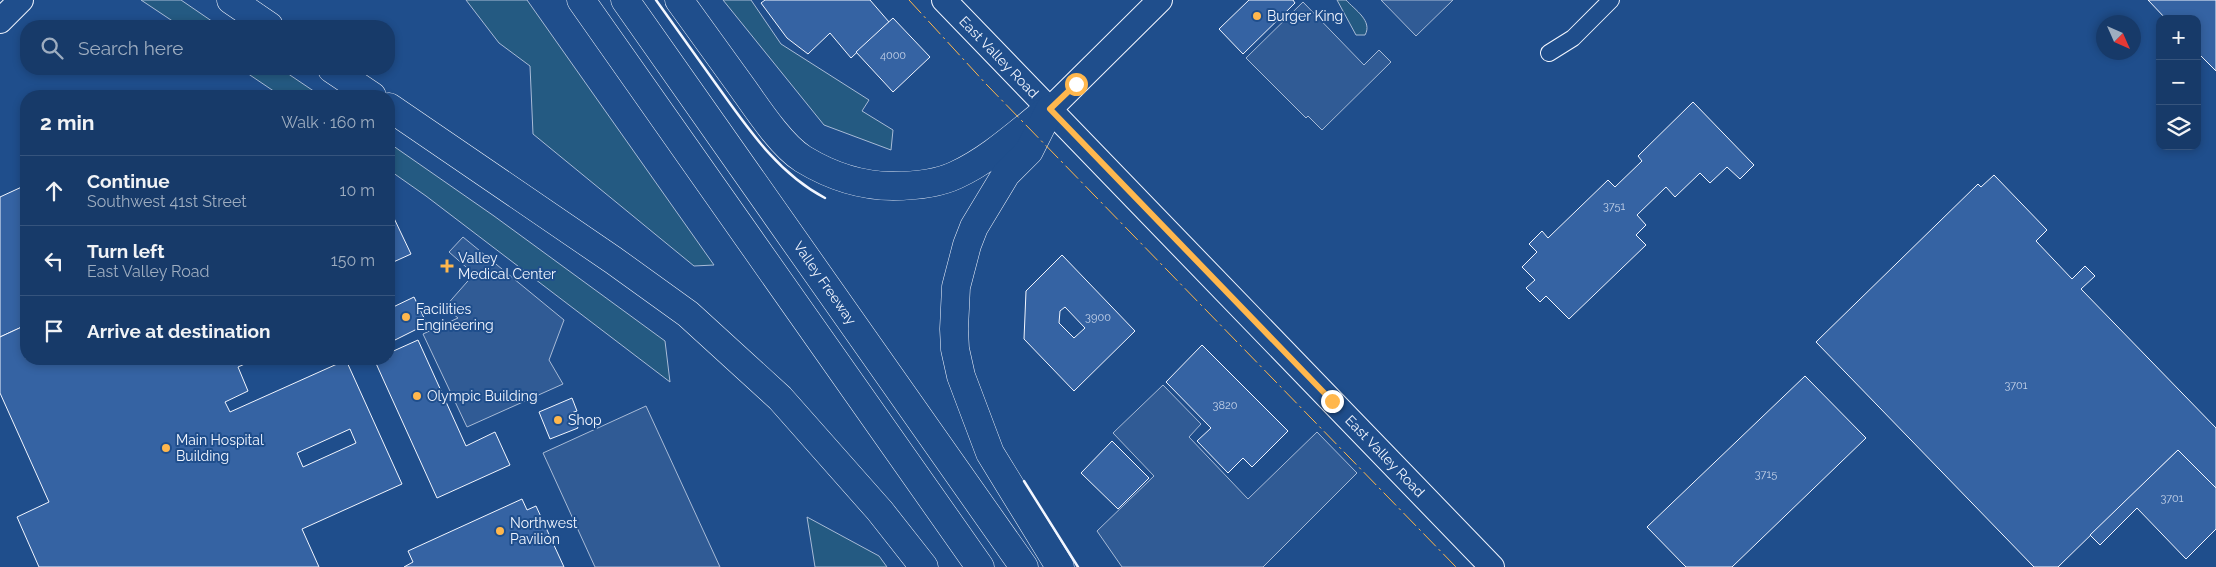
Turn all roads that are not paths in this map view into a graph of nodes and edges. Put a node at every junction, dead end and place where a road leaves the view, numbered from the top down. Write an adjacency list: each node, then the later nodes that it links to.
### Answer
1 (21, 0): 10 (street)
2 (231, 0): 11 (highway)
3 (563, 0): 18 (highway)
4 (581, 0): 19 (highway)
5 (625, 0): 20 (highway, Valley Freeway)
6 (680, 0): 15 (highway)
7 (944, 0): 15 (street, East Valley Road)
8 (1160, 0): 15 (street)
9 (1611, 0): 12 (street)
10 (0, 20)
11 (260, 20)
12 (1549, 53)
13 (341, 75): 14 (highway)
14 (363, 90)
15 (1050, 109): 21 (highway); 22 (street, East Valley Road)
16 (395, 112): 17 (highway)
17 (924, 567)
18 (960, 567)
19 (980, 567)
20 (1024, 567)
21 (1060, 567)
22 (1492, 567)

